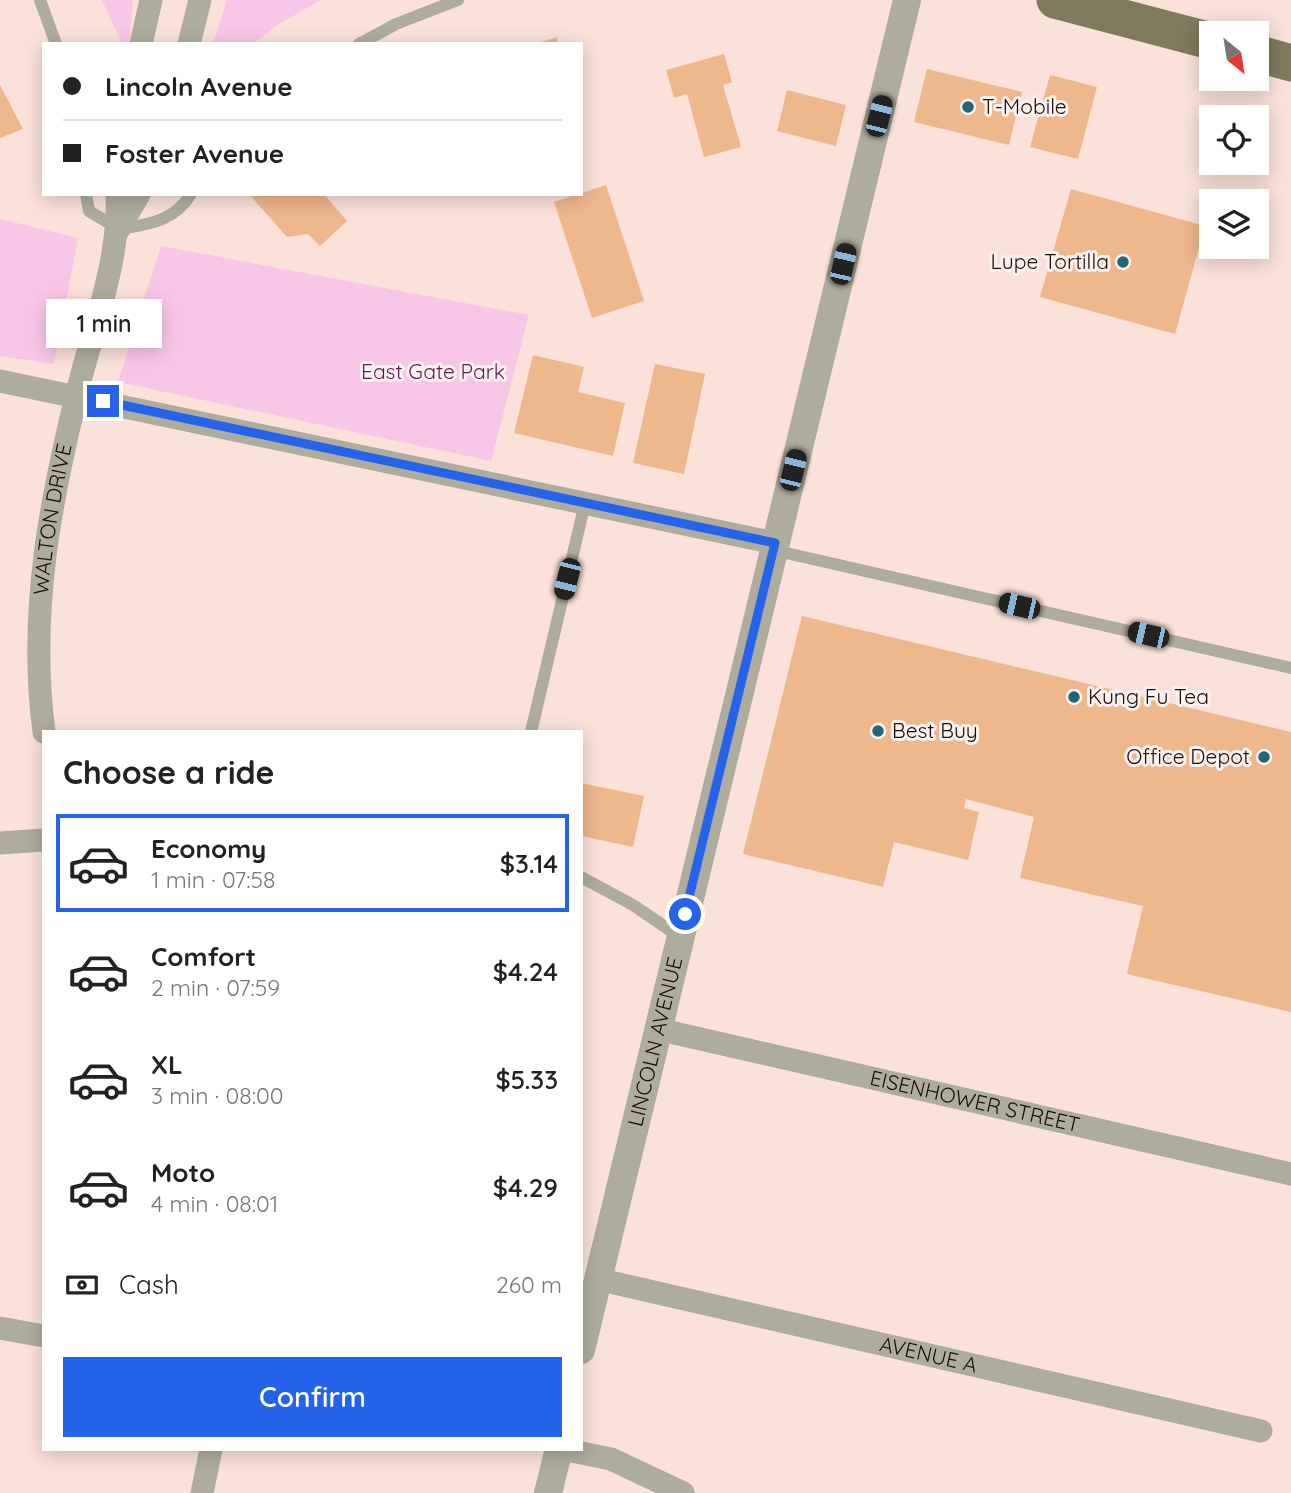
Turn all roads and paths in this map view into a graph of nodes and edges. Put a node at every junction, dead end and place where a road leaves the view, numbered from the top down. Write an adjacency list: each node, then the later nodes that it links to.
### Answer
1 (40, 0): 8 (lane)
2 (151, 0): 9 (street)
3 (200, 0): 10 (street)
4 (457, 0): 11 (lane)
5 (907, 0): 22 (street, LINCOLN AVENUE)
6 (1055, 0): 7 (main road)
7 (1199, 38)
8 (55, 42)
9 (141, 42)
10 (190, 42)
11 (363, 42)
12 (1269, 57): 13 (main road)
13 (1291, 63)
14 (86, 196): 18 (lane)
15 (117, 196): 18 (street, WALTON DRIVE)
16 (138, 196): 18 (street, WALTON DRIVE)
17 (190, 196): 18 (lane)
18 (119, 229): 20 (street, WALTON DRIVE)
19 (0, 381): 20 (street)
20 (77, 395): 21 (street); 24 (street, WALTON DRIVE)
21 (585, 503): 22 (street); 25 (lane)
22 (774, 546): 23 (lane); 29 (street, LINCOLN AVENUE)
23 (1291, 668)
24 (44, 730)
25 (531, 730)
26 (42, 840): 27 (street)
27 (0, 844)
28 (583, 878): 29 (lane)
29 (680, 937): 30 (street, LINCOLN AVENUE)
30 (657, 1029): 31 (street, EISENHOWER STREET); 32 (street, LINCOLN AVENUE)
31 (1291, 1174)
32 (597, 1279): 35 (street, LINCOLN AVENUE); 36 (street, AVENUE A)
33 (0, 1328): 34 (street)
34 (42, 1336)
35 (583, 1341)
36 (1261, 1431)
37 (211, 1451): 40 (street)
38 (560, 1451): 41 (street)
39 (571, 1451): 42 (street)
40 (201, 1493)
41 (548, 1493)
42 (683, 1493)

